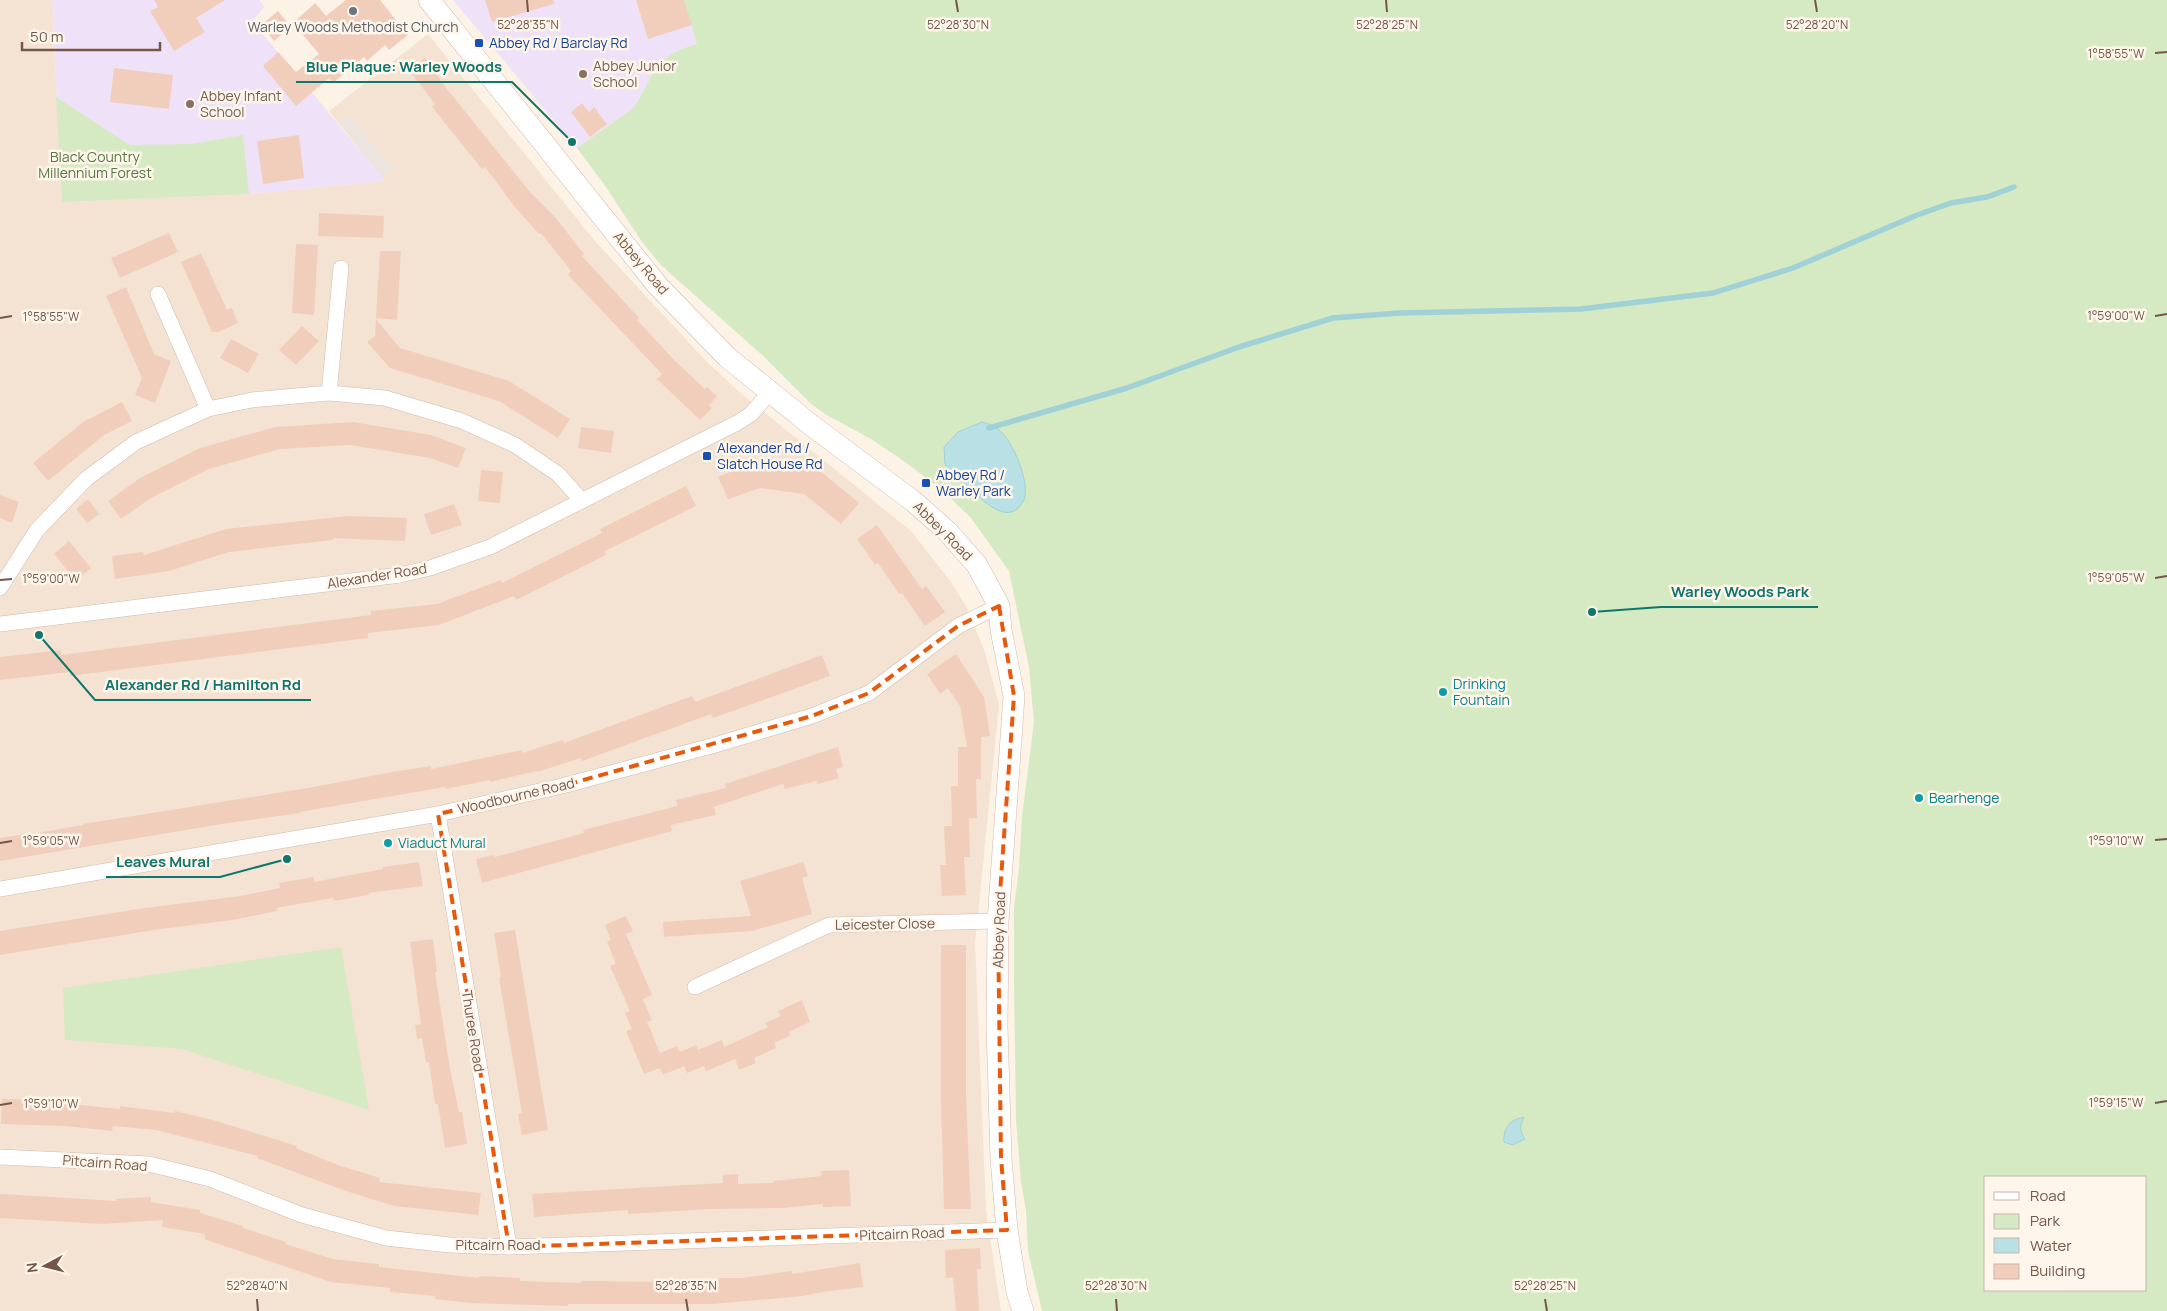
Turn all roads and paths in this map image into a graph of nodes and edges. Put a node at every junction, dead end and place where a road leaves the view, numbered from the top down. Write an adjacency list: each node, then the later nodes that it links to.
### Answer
1 (429, 0): 4 (street, Abbey Road)
2 (341, 268): 5 (street)
3 (158, 294): 6 (street)
4 (770, 392): 7 (street, Alexander Road); 9 (street, Abbey Road)
5 (329, 393): 6 (street); 7 (street)
6 (208, 410): 8 (street)
7 (582, 501): 10 (street, Alexander Road)
8 (0, 588)
9 (999, 606): 11 (street, Woodbourne Road); 13 (street, Abbey Road)
10 (0, 624)
11 (438, 814): 12 (street, Woodbourne Road); 17 (street, Thuree Road)
12 (0, 890)
13 (998, 921): 14 (street, Leicester Close); 16 (street, Abbey Road)
14 (695, 987)
15 (0, 1157): 17 (street, Pitcairn Road)
16 (1007, 1230): 17 (street, Pitcairn Road); 18 (street, Abbey Road)
17 (509, 1247)
18 (1023, 1311)

